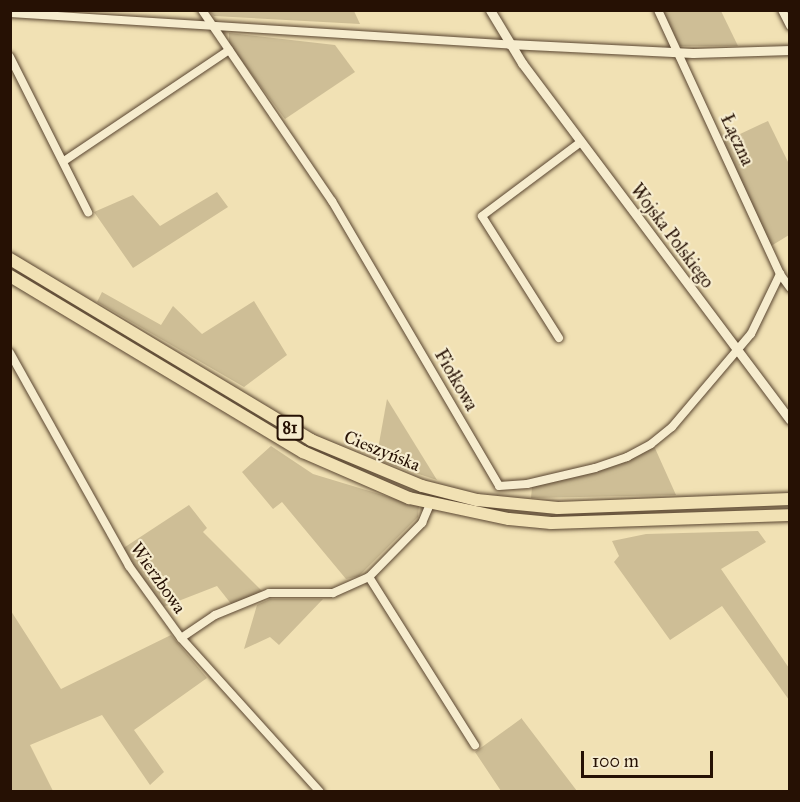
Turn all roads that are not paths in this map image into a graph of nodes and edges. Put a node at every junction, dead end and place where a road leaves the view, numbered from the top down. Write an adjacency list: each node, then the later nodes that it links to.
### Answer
1 (202, 10): 6 (street, Fiołkowa)
2 (490, 10): 8 (street, Wojska Polskiego)
3 (658, 10): 11 (street, Łączna)
4 (782, 10): 7 (street)
5 (10, 13): 6 (street)
6 (212, 25): 8 (street); 9 (street, Fiołkowa)
7 (789, 26)
8 (509, 44): 11 (street); 13 (street, Wojska Polskiego)
9 (229, 50): 14 (street); 21 (street, Fiołkowa)
10 (789, 50): 11 (street)
11 (678, 53): 17 (street, Łączna)
12 (10, 57): 14 (street)
13 (581, 142): 20 (street); 21 (street, Wojska Polskiego)
14 (64, 161): 15 (street)
15 (88, 212)
16 (10, 259): 24 (main road, Cieszyńska / 81)
17 (780, 274): 19 (street); 21 (street)
18 (10, 276): 25 (main road, Cieszyńska / 81)
19 (789, 288)
20 (558, 338)
21 (736, 350): 23 (street, Wojska Polskiego)
22 (10, 353): 28 (street, Wierzbowa)
23 (789, 420)
24 (789, 499)
25 (430, 504): 26 (main road, Cieszyńska / 81); 27 (street)
26 (789, 514)
27 (369, 577): 28 (street); 29 (street)
28 (181, 638): 30 (street, Wierzbowa)
29 (475, 745)
30 (320, 792)

